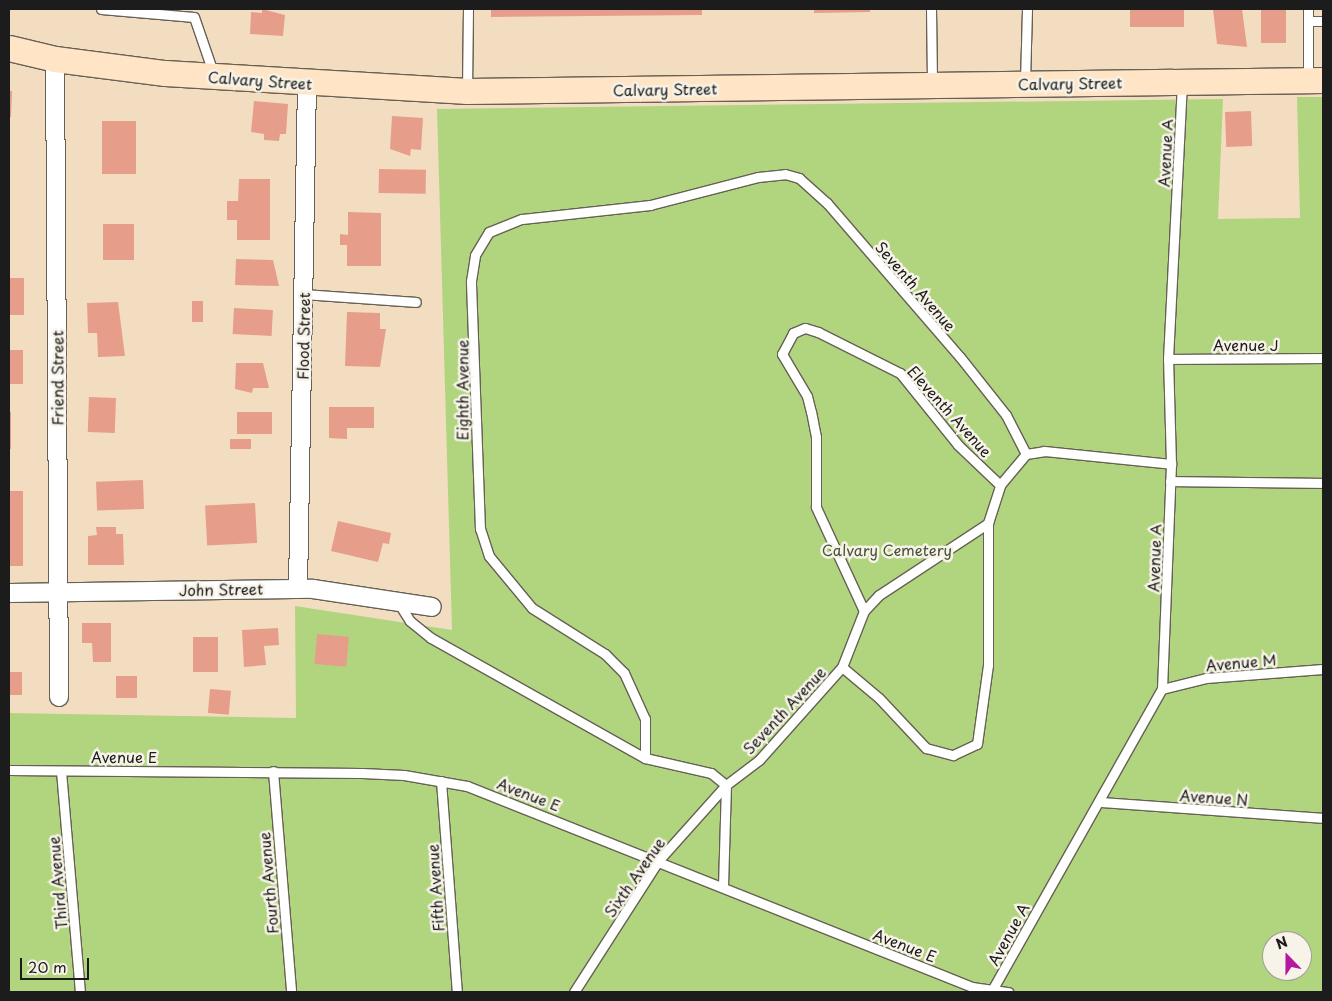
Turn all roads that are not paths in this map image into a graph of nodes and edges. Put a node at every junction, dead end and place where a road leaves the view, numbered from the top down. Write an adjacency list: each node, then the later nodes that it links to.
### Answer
1 (101, 9): 10 (lane)
2 (468, 9): 16 (lane)
3 (932, 9): 15 (lane)
4 (1027, 9): 14 (lane)
5 (1308, 9): 6 (lane)
6 (1308, 21): 7 (lane); 11 (lane)
7 (1323, 21)
8 (9, 48): 9 (street, Calvary Street)
9 (56, 59): 10 (street, Calvary Street); 29 (street, Friend Street)
10 (215, 77): 13 (street, Calvary Street)
11 (1315, 80): 12 (street, Calvary Street)
12 (1182, 82): 14 (street, Calvary Street); 21 (lane, Avenue A)
13 (307, 84): 16 (street, Calvary Street); 18 (street, Flood Street)
14 (1024, 84): 15 (street, Calvary Street)
15 (932, 86): 16 (street, Calvary Street)
16 (468, 91)
17 (758, 178): 22 (lane, Seventh Avenue); 38 (lane, Eighth Avenue)
18 (304, 294): 19 (lane); 28 (street, Flood Street)
19 (416, 302)
20 (1323, 358): 21 (lane, Avenue J)
21 (1168, 359): 23 (lane, Avenue A)
22 (1026, 454): 23 (lane); 26 (lane)
23 (1171, 464): 24 (lane, Avenue A)
24 (1170, 481): 25 (lane); 36 (lane, Avenue A)
25 (1323, 483)
26 (1000, 485): 27 (lane); 33 (lane, Eleventh Avenue)
27 (988, 523): 33 (lane, Seventh Avenue); 34 (lane)
28 (298, 588): 29 (street, John Street); 31 (street, John Street)
29 (58, 592): 30 (street, John Street); 37 (street, Friend Street)
30 (9, 593)
31 (398, 602): 32 (street, John Street); 38 (lane)
32 (432, 607)
33 (864, 611): 34 (lane, Seventh Avenue)
34 (842, 667): 43 (lane, Seventh Avenue)
35 (1323, 668): 36 (lane, Avenue M)
36 (1162, 689): 44 (lane, Avenue A)
37 (59, 697)
38 (645, 758): 43 (lane)
39 (9, 770): 40 (lane, Avenue E)
40 (61, 771): 41 (lane, Avenue E); 48 (lane, Third Avenue)
41 (273, 771): 42 (lane, Avenue E); 49 (lane, Fourth Avenue)
42 (441, 781): 46 (lane, Avenue E); 50 (lane, Fifth Avenue)
43 (726, 785): 46 (lane, Sixth Avenue); 47 (lane)
44 (1102, 802): 45 (lane, Avenue N); 52 (lane, Avenue A)
45 (1323, 818)
46 (658, 861): 47 (lane, Avenue E); 51 (lane, Sixth Avenue)
47 (723, 886): 52 (lane, Avenue E)
48 (80, 992)
49 (291, 992)
50 (457, 992)
51 (574, 992)
52 (992, 992): 53 (lane, Avenue E)
53 (1009, 992)

